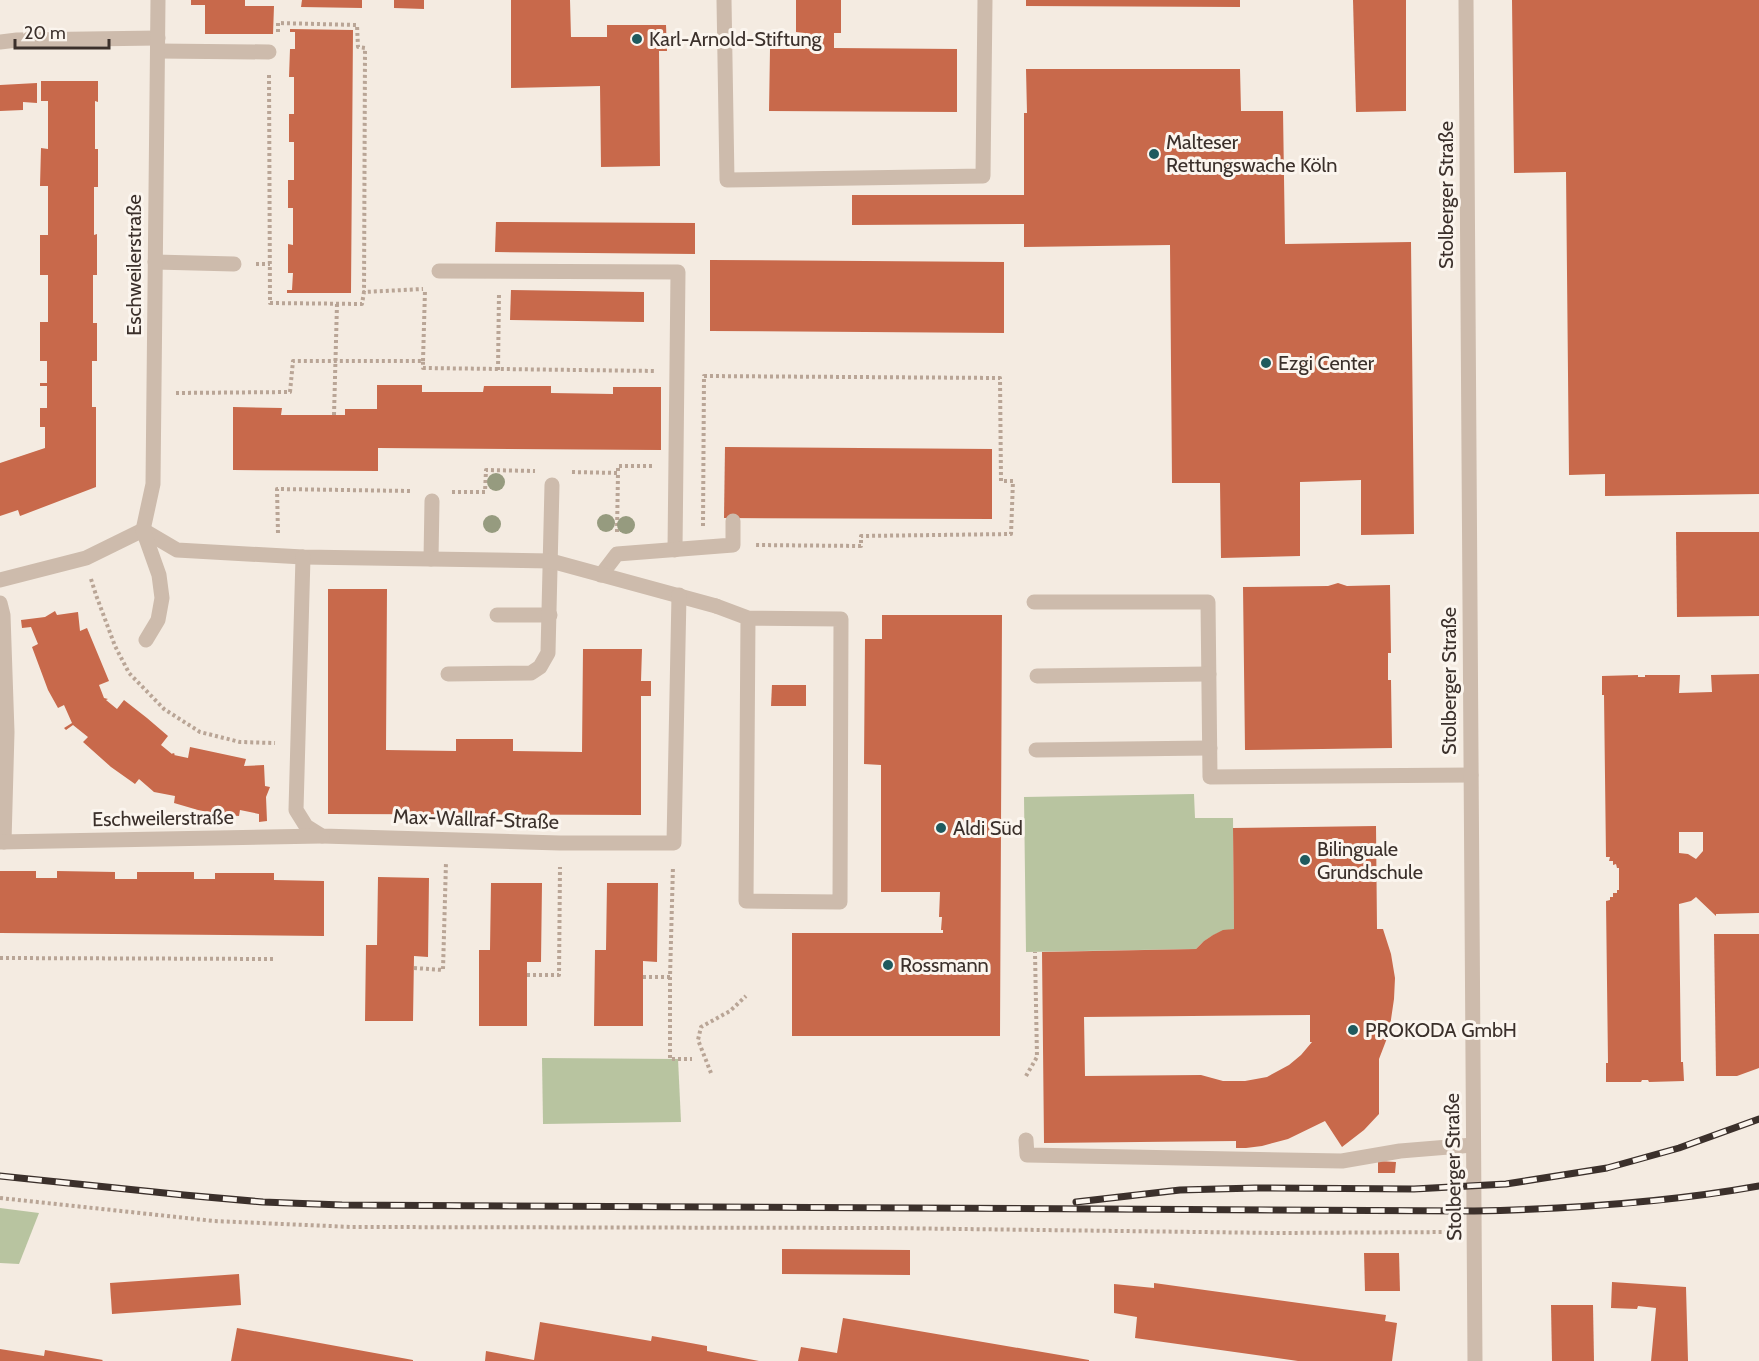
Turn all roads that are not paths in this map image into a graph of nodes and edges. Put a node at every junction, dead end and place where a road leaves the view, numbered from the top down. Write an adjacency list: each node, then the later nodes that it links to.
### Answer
1 (158, 0): 6 (street, Eschweilerstraße)
2 (724, 0): 3 (street)
3 (985, 0)
4 (1466, 0): 33 (street, Stolberger Straße)
5 (0, 42): 6 (street)
6 (158, 45): 7 (street); 8 (street, Eschweilerstraße)
7 (269, 52)
8 (155, 262): 9 (street); 14 (street, Eschweilerstraße)
9 (234, 264)
10 (439, 271): 15 (street)
11 (552, 485): 18 (street)
12 (432, 501): 17 (street)
13 (732, 521): 15 (street)
14 (143, 530): 16 (street); 20 (street); 27 (street)
15 (675, 550): 19 (street)
16 (303, 556): 17 (street); 34 (street)
17 (431, 559): 18 (street)
18 (551, 561): 19 (street); 25 (street)
19 (602, 575): 21 (street)
20 (0, 580)
21 (679, 595): 26 (street); 34 (street, Max-Wallraf-Straße)
22 (1034, 602): 29 (street)
23 (0, 603): 35 (street, Eschweilerstraße)
24 (497, 615): 25 (street)
25 (550, 615): 28 (street)
26 (748, 618): 26 (street)
27 (146, 640)
28 (448, 674)
29 (1209, 674): 30 (street); 31 (street)
30 (1037, 676)
31 (1210, 748): 32 (street); 33 (street)
32 (1036, 750)
33 (1471, 775): 37 (street, Stolberger Straße)
34 (322, 836): 35 (street, Eschweilerstraße)
35 (2, 842)
36 (1026, 1140): 37 (street)
37 (1473, 1145): 38 (street, Stolberger Straße)
38 (1475, 1361)

